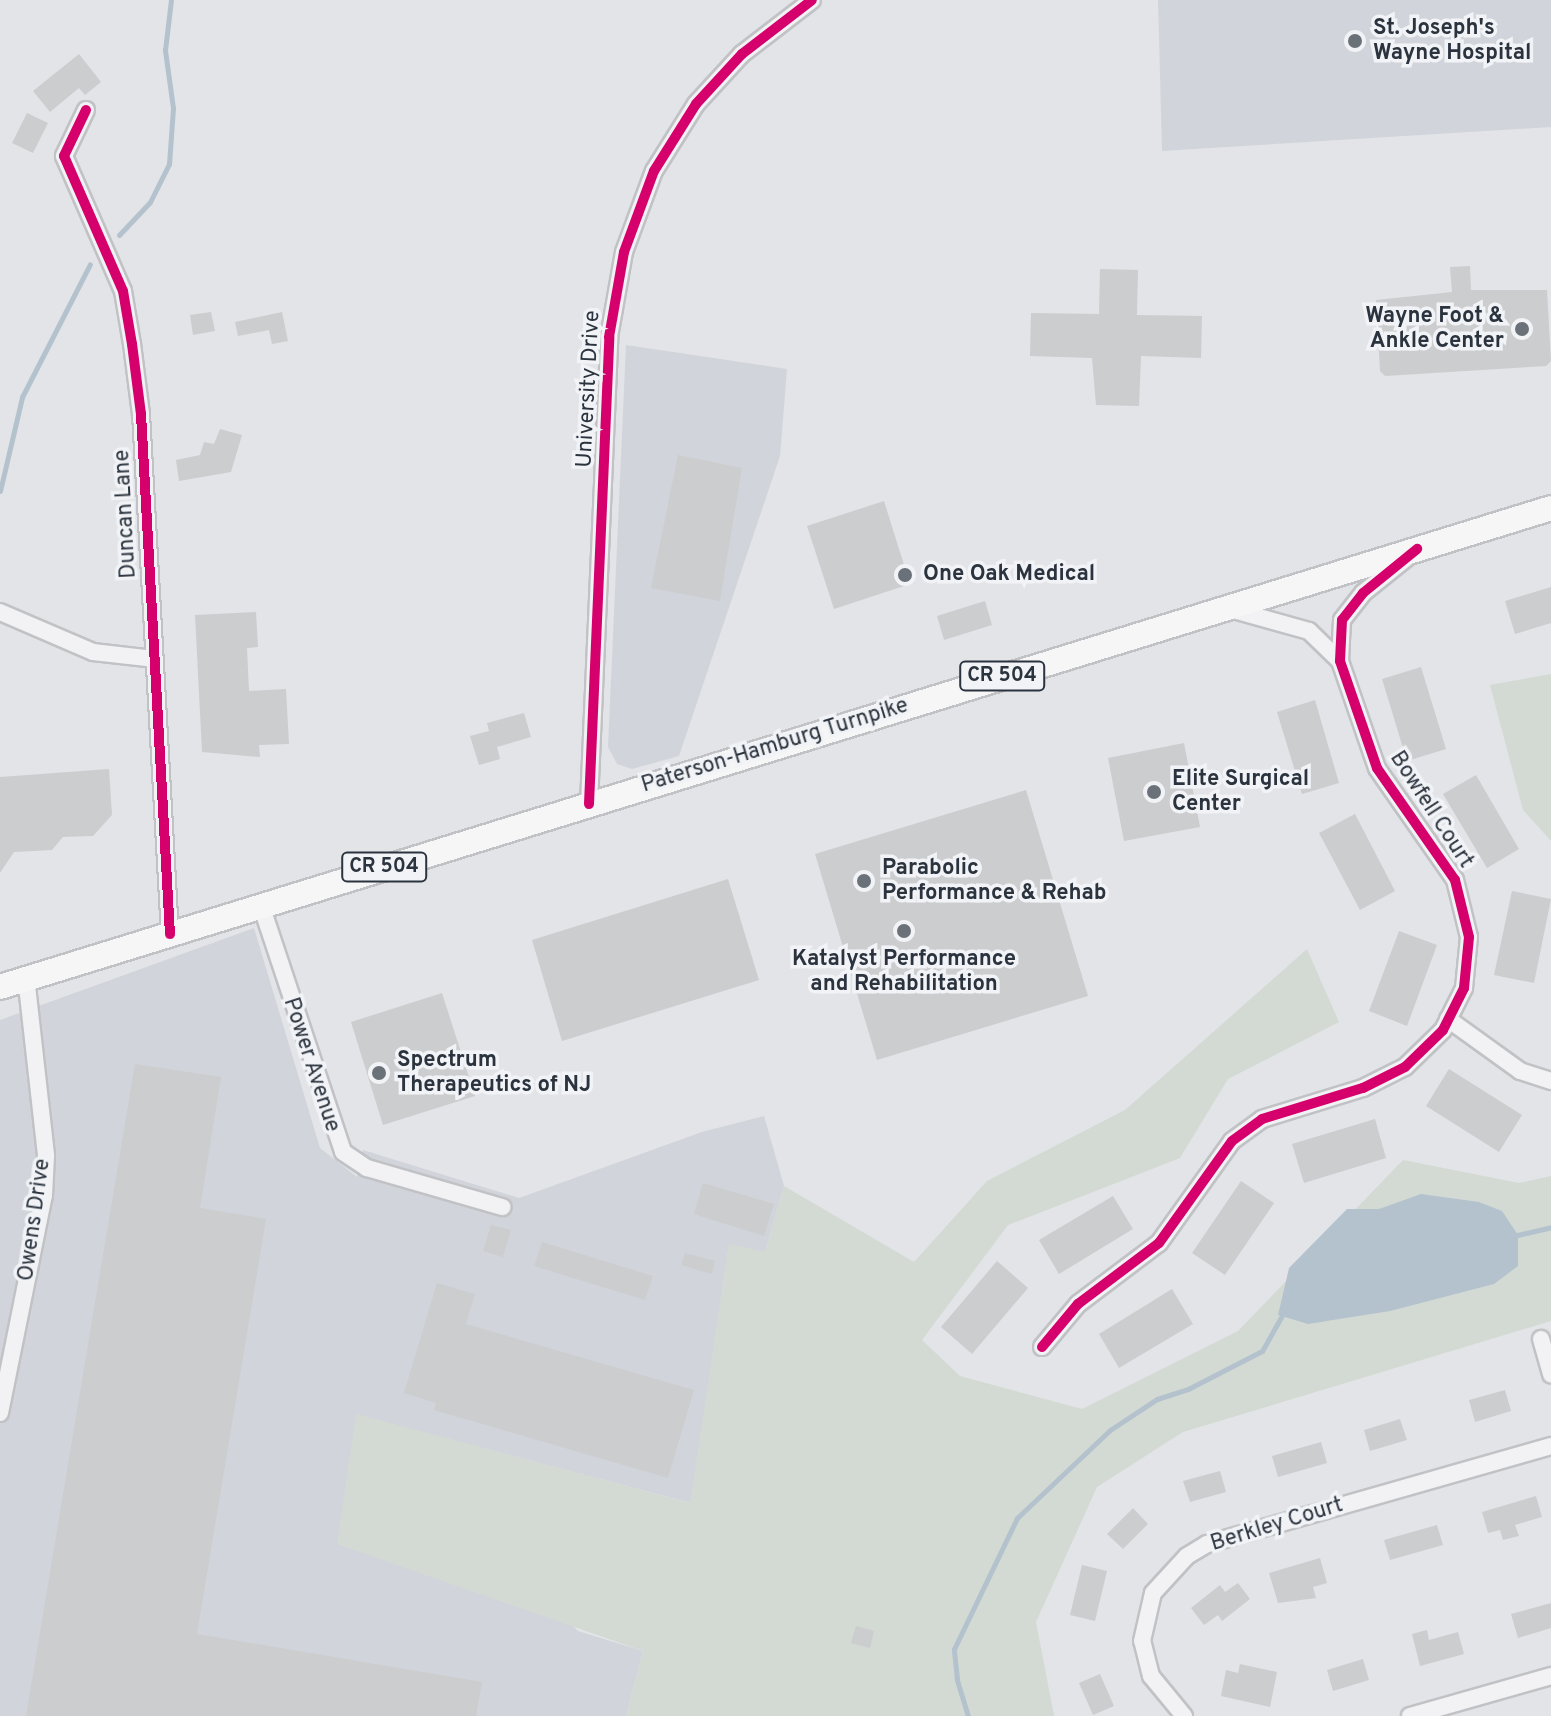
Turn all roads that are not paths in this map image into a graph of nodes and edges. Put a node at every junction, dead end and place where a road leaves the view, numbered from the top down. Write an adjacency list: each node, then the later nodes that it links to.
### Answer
1 (812, 0): 9 (street, University Drive)
2 (86, 110): 7 (street, Duncan Lane)
3 (1551, 508): 4 (main road, Paterson-Hamburg Turnpike / CR 504)
4 (1417, 549): 5 (main road, Paterson-Hamburg Turnpike / CR 504); 8 (street, Bowfell Court)
5 (1226, 608): 8 (street, Bowfell Court); 9 (main road, Paterson-Hamburg Turnpike / CR 504)
6 (0, 612): 7 (street)
7 (154, 659): 11 (street, Duncan Lane)
8 (1340, 661): 14 (street, Bowfell Court)
9 (589, 804): 10 (main road, Paterson-Hamburg Turnpike / CR 504)
10 (261, 905): 11 (main road, Paterson-Hamburg Turnpike / CR 504); 16 (street, Power Avenue)
11 (170, 934): 12 (main road, Paterson-Hamburg Turnpike / CR 504)
12 (26, 978): 13 (main road, Paterson-Hamburg Turnpike / CR 504); 20 (street, Owens Drive)
13 (0, 987)
14 (1448, 1019): 15 (street); 18 (street, Bowfell Court)
15 (1551, 1081)
16 (502, 1207)
17 (1541, 1339): 19 (street)
18 (1042, 1347)
19 (1551, 1375)
20 (0, 1413)
21 (1551, 1446): 23 (street, Berkley Court)
22 (1551, 1676): 24 (street)
23 (1184, 1716)
24 (1410, 1716)

